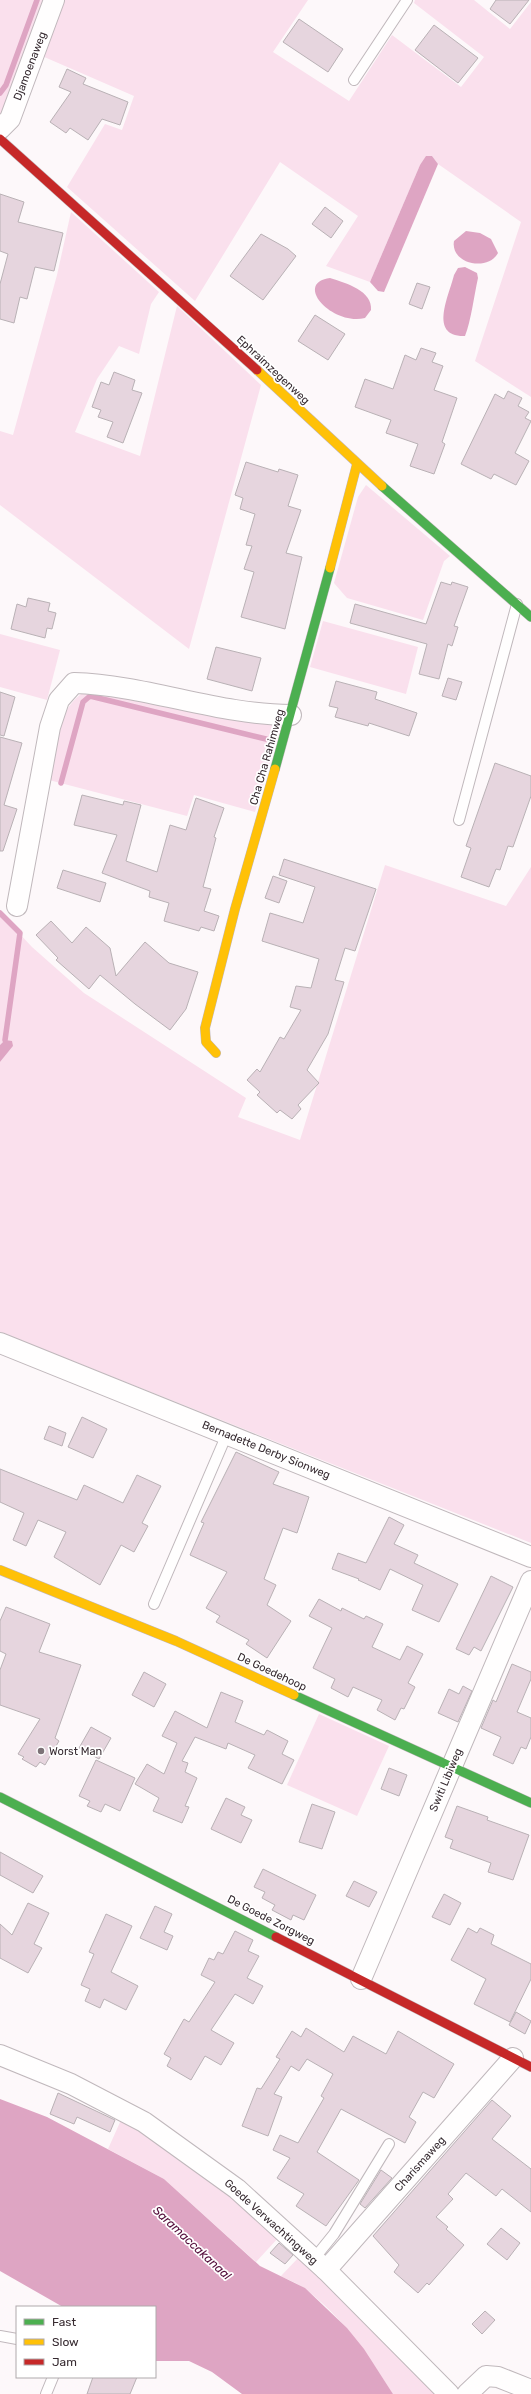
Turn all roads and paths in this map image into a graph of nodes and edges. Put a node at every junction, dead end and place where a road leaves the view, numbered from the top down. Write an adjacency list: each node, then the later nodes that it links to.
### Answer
1 (54, 0): 4 (street, Djamoenaweg)
2 (407, 0): 3 (lane)
3 (354, 80)
4 (0, 129)
5 (0, 139): 6 (street, Ephraimzegenweg)
6 (357, 464): 7 (street, Ephraimzegenweg); 9 (street, Cha Cha Rahimweg)
7 (517, 604): 8 (street, Ephraimzegenweg); 10 (lane)
8 (531, 617)
9 (292, 715): 11 (street); 12 (street, Cha Cha Rahimweg)
10 (459, 820)
11 (17, 906)
12 (216, 1053)
13 (0, 1343): 14 (street, Bernadette Derby Sionweg)
14 (227, 1434): 15 (street, Bernadette Derby Sionweg); 18 (lane)
15 (531, 1557)
16 (0, 1570): 19 (street, De Goedehoop)
17 (531, 1582): 19 (street, Switi Libiweg)
18 (154, 1604)
19 (453, 1767): 21 (street, De Goedehoop); 22 (street, Switi Libiweg)
20 (0, 1797): 22 (street, De Goede Zorgweg)
21 (531, 1803)
22 (361, 1979): 24 (street, De Goede Zorgweg)
23 (0, 2055): 27 (street, Goede Verwachtingweg)
24 (513, 2058): 25 (street, De Goede Zorgweg); 27 (street, Charismaweg)
25 (531, 2067)
26 (389, 2144): 27 (lane)
27 (320, 2265): 33 (street, Goede Verwachtingweg)
28 (0, 2336): 29 (lane)
29 (16, 2339)
30 (53, 2378): 32 (lane)
31 (531, 2390): 34 (street)
32 (46, 2394)
33 (450, 2394)
34 (467, 2394)

